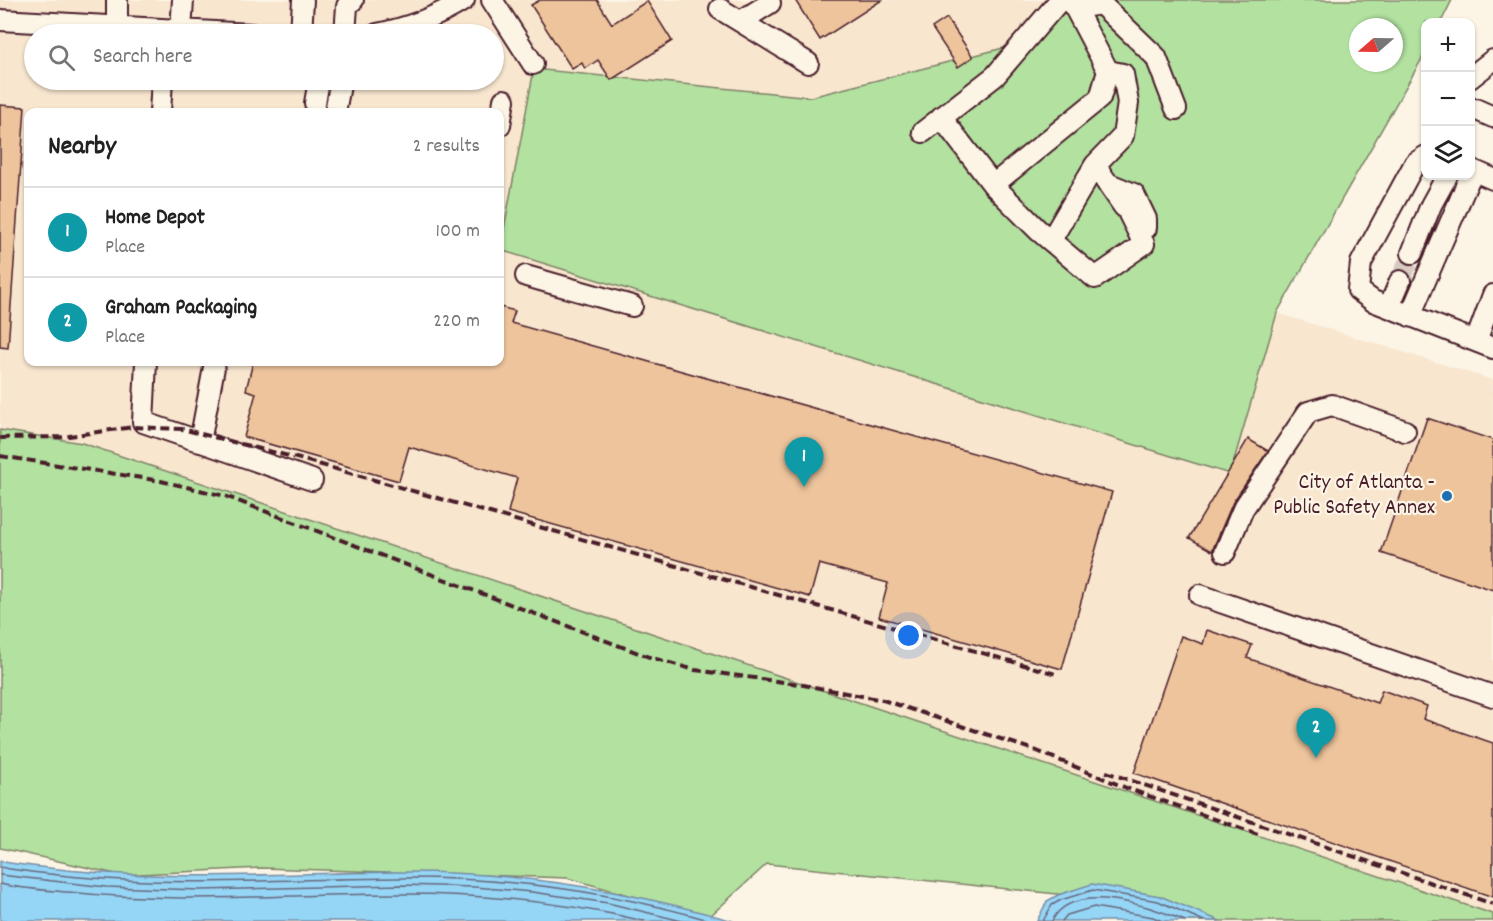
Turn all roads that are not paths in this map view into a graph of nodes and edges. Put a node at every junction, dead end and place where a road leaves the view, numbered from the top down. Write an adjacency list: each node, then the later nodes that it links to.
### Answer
1 (117, 0): 13 (street)
2 (183, 0): 14 (street)
3 (303, 0): 15 (street)
4 (353, 0): 16 (street)
5 (464, 0): 17 (street)
6 (492, 0): 20 (street)
7 (770, 3): 11 (street)
8 (1067, 3): 21 (street); 31 (street); 33 (street)
9 (720, 9): 11 (street)
10 (0, 20): 12 (street)
11 (741, 21): 19 (street)
12 (67, 24)
13 (117, 24)
14 (173, 24)
15 (302, 24)
16 (346, 24)
17 (416, 24)
18 (1493, 60): 22 (street)
19 (808, 63)
20 (533, 64)
21 (1108, 71): 37 (street); 43 (street)
22 (1475, 74)
23 (161, 90): 29 (street)
24 (317, 90): 27 (street)
25 (339, 90): 28 (street)
26 (504, 100): 30 (street)
27 (315, 103)
28 (336, 107)
29 (160, 108)
30 (503, 108)
31 (1176, 109)
32 (1475, 109): 34 (street)
33 (940, 117): 35 (street); 43 (street)
34 (1493, 117)
35 (923, 132)
36 (1421, 159): 51 (street)
37 (1095, 165): 42 (street); 44 (street)
38 (1475, 171): 39 (street)
39 (1493, 179)
40 (1445, 180): 46 (street)
41 (1468, 180): 52 (street)
42 (1107, 183): 45 (street); 45 (street)
43 (993, 185): 44 (street)
44 (1051, 240): 45 (street)
45 (1144, 244)
46 (1412, 252)
47 (526, 276): 50 (street)
48 (1400, 281): 51 (street)
49 (1493, 295): 53 (street)
50 (632, 306)
51 (1389, 307): 52 (street)
52 (1410, 316): 53 (street)
53 (1484, 345)
54 (146, 366): 57 (street)
55 (214, 366): 57 (street)
56 (1405, 431): 59 (street)
57 (200, 442): 58 (street)
58 (312, 480)
59 (1226, 552)
60 (1200, 595): 61 (street)
61 (1493, 696)

